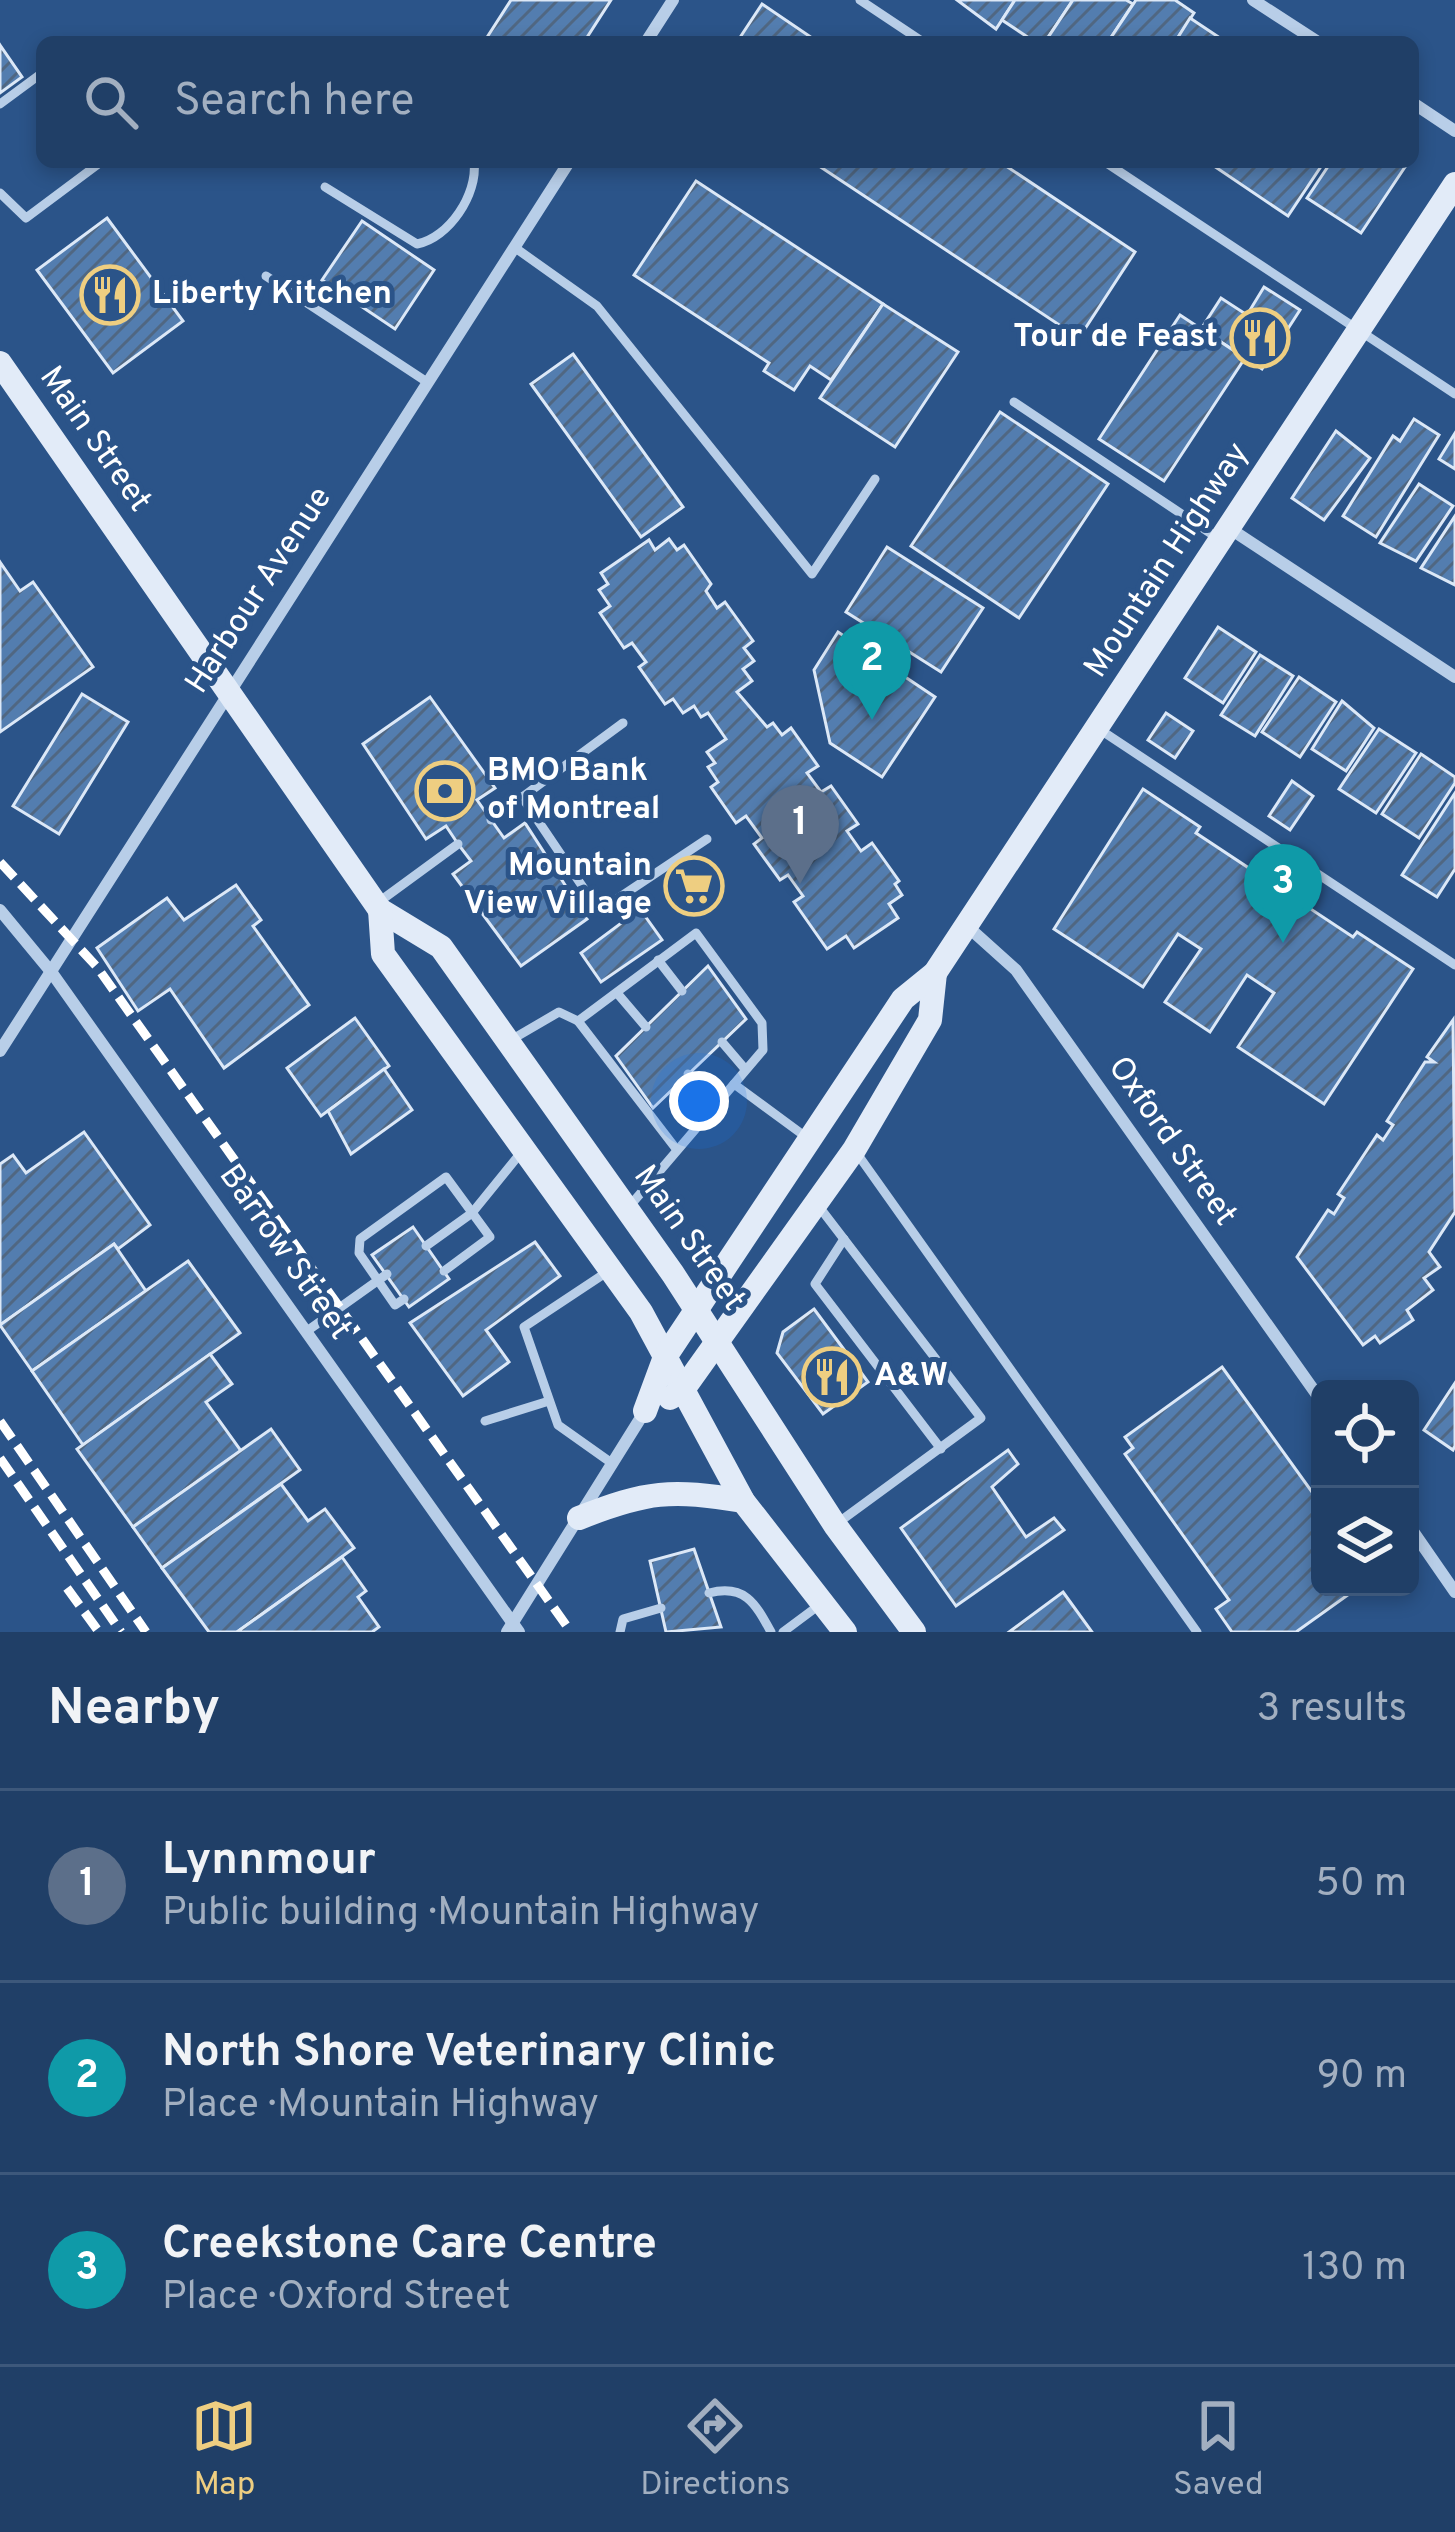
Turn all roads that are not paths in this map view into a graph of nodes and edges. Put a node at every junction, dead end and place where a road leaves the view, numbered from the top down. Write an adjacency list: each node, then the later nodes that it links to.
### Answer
1 (673, 0): 4 (street)
2 (860, 0): 5 (lane)
3 (1253, 0): 6 (street)
4 (650, 36)
5 (914, 36)
6 (1309, 36)
7 (36, 77): 8 (lane)
8 (0, 104)
9 (1419, 108): 10 (street)
10 (1455, 130)
11 (93, 168): 17 (lane)
12 (474, 168): 16 (lane)
13 (565, 168): 18 (street, Harbour Avenue)
14 (1114, 168): 20 (lane)
15 (1455, 184): 20 (main road, Mountain Highway)
16 (325, 187)
17 (0, 193)
18 (514, 248): 22 (street, Harbour Avenue); 25 (lane)
19 (266, 276): 22 (lane)
20 (1359, 330): 23 (lane); 26 (main road, Mountain Highway)
21 (0, 363): 28 (main road, Main Street)
22 (427, 382): 28 (street, Harbour Avenue)
23 (1455, 394)
24 (1014, 402): 26 (lane)
25 (875, 479)
26 (1225, 534): 27 (street); 30 (main road, Mountain Highway)
27 (1455, 677)
28 (227, 690): 35 (main road, Main Street); 40 (street, Harbour Avenue)
29 (623, 723): 31 (lane)
30 (1097, 728): 37 (main road, Mountain Highway); 39 (lane)
31 (522, 797): 32 (lane); 33 (lane)
32 (491, 820)
33 (707, 839)
34 (458, 844): 35 (lane)
35 (378, 907): 46 (main road, Main Street); 54 (main road, Main Street)
36 (0, 910): 40 (street, Barrow Street)
37 (967, 926): 41 (main road, Mountain Highway); 70 (street, Oxford Street)
38 (658, 960): 42 (lane); 43 (lane); 49 (lane)
39 (1455, 965)
40 (52, 973): 48 (street, Harbour Avenue); 67 (street, Barrow Street)
41 (935, 974): 53 (main road, Mountain Highway); 56 (main road, Mountain Highway)
42 (682, 991)
43 (617, 993): 44 (lane); 45 (lane)
44 (578, 1021): 46 (lane); 55 (lane)
45 (646, 1027)
46 (508, 1041): 58 (main road, Main Street)
47 (722, 1042): 49 (lane)
48 (0, 1051)
49 (746, 1070): 51 (lane)
50 (688, 1074): 52 (lane)
51 (734, 1084): 52 (lane); 53 (lane)
52 (716, 1104): 55 (lane)
53 (811, 1140): 66 (main road, Mountain Highway)
54 (524, 1150): 59 (lane); 62 (main road, Main Street)
55 (677, 1150): 58 (lane)
56 (854, 1150): 57 (main road, Mountain Highway); 91 (lane)
57 (817, 1203): 60 (lane); 68 (main road, Mountain Highway)
58 (627, 1209): 66 (main road, Main Street)
59 (472, 1213): 61 (lane); 63 (lane); 64 (lane)
60 (844, 1239): 75 (lane); 75 (lane)
61 (426, 1246)
62 (610, 1270): 69 (main road, Main Street); 72 (lane)
63 (444, 1271)
64 (382, 1277): 65 (lane); 67 (lane)
65 (404, 1299)
66 (697, 1310): 68 (main road, Main Street); 69 (main road, Mountain Highway)
67 (307, 1331): 85 (street, Barrow Street)
68 (717, 1340): 71 (main road, Mountain Highway); 79 (main road, Main Street)
69 (665, 1357): 71 (main road, Main Street); 73 (main road, Mountain Highway)
70 (1311, 1386)
71 (682, 1391): 73 (main road, Mountain Highway); 77 (main road, Main Street)
72 (550, 1401): 74 (lane); 76 (lane)
73 (645, 1411): 76 (street, Mountain Highway)
74 (485, 1421)
75 (940, 1448): 79 (lane)
76 (613, 1464): 78 (street, Mountain Highway)
77 (743, 1501): 78 (main road); 83 (main road, Main Street)
78 (579, 1518): 85 (street, Mountain Highway)
79 (835, 1525): 90 (main road, Main Street)
80 (1419, 1540): 81 (street)
81 (1455, 1592)
82 (710, 1593): 87 (lane)
83 (822, 1602): 88 (lane); 89 (main road, Main Street)
84 (661, 1608): 86 (lane)
85 (513, 1629)
86 (620, 1632)
87 (771, 1632)
88 (783, 1632)
89 (845, 1632)
90 (914, 1632)
91 (1196, 1632)

